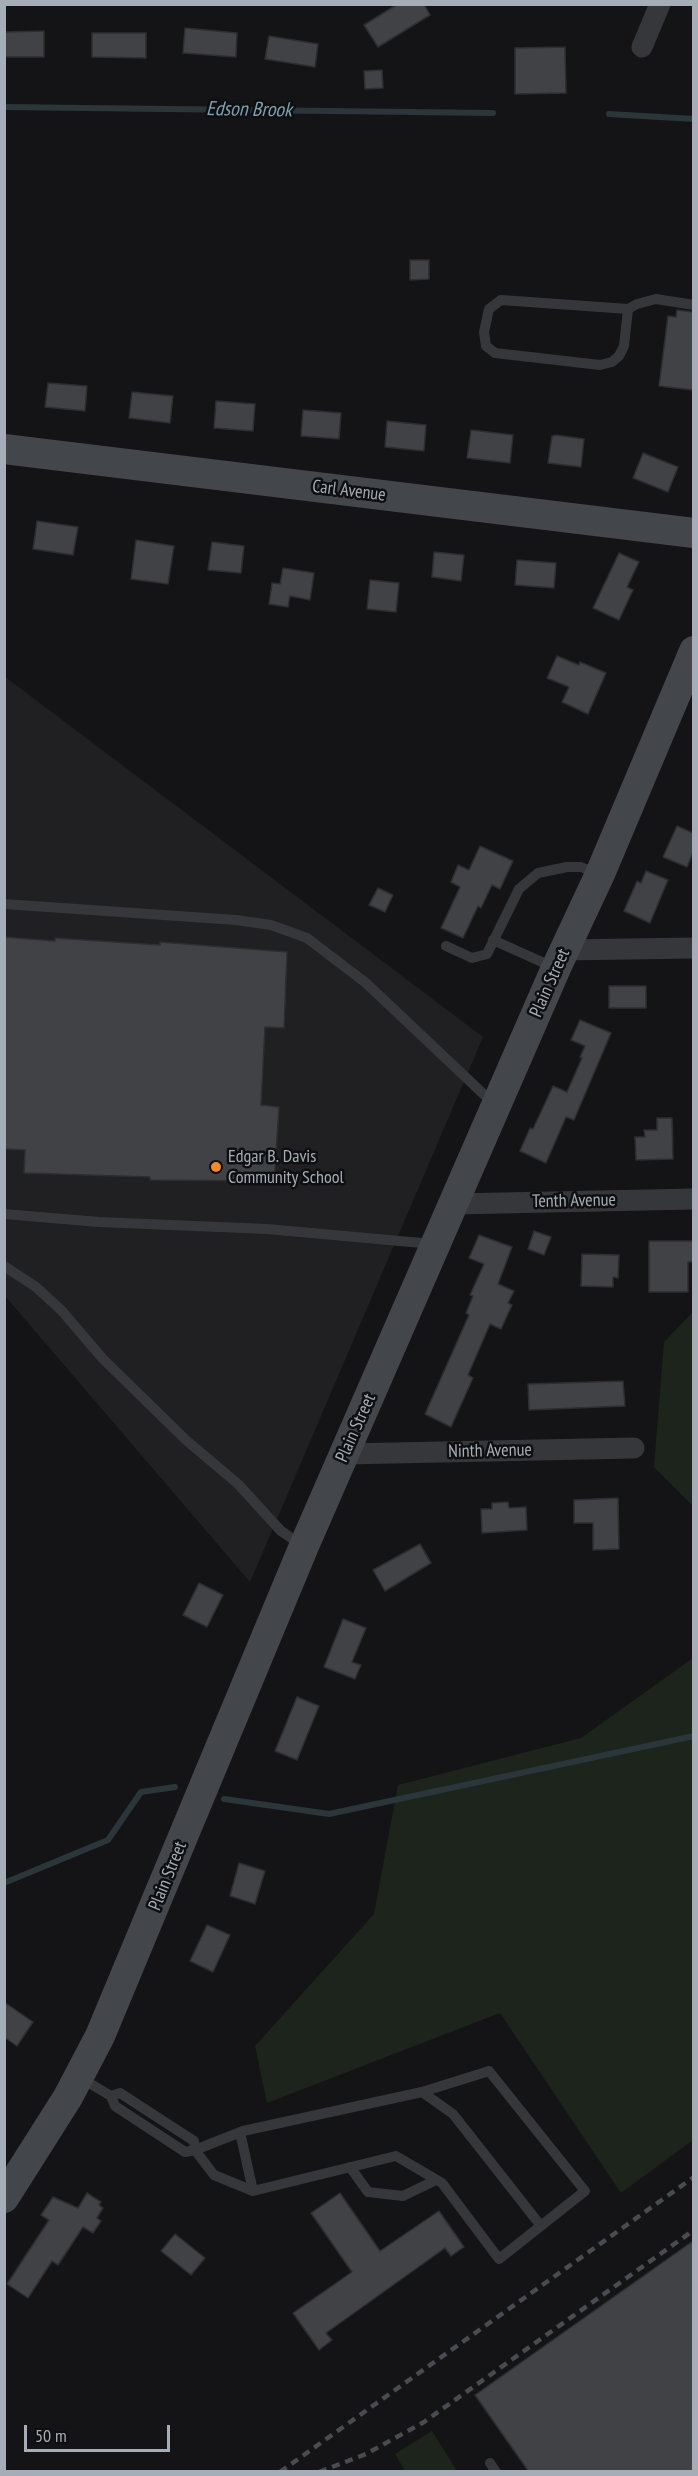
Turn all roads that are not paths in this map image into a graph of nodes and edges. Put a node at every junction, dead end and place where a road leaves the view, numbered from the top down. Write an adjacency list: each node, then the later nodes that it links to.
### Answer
1 (660, 4): 2 (street)
2 (642, 47)
3 (693, 304): 4 (lane)
4 (628, 309): 4 (lane)
5 (4, 449): 6 (main road, Carl Avenue)
6 (693, 533)
7 (693, 651): 8 (main road, Plain Street)
8 (685, 694): 9 (main road, Plain Street)
9 (600, 874): 11 (lane); 14 (main road, Plain Street)
10 (4, 904): 15 (lane)
11 (494, 940): 12 (lane); 14 (lane)
12 (446, 946)
13 (693, 948): 14 (street)
14 (560, 959): 15 (main road, Plain Street)
15 (496, 1106): 17 (main road, Plain Street)
16 (693, 1199): 17 (street, Tenth Avenue)
17 (454, 1204): 19 (main road, Plain Street)
18 (4, 1214): 19 (lane)
19 (436, 1244): 22 (main road, Plain Street)
20 (4, 1266): 23 (lane)
21 (634, 1448): 22 (street, Ninth Avenue)
22 (345, 1454): 23 (main road, Plain Street)
23 (304, 1546): 24 (main road, Plain Street)
24 (79, 2077): 27 (lane); 31 (main road, Plain Street)
25 (422, 2092): 26 (lane); 32 (lane); 32 (lane)
26 (240, 2132): 27 (lane); 30 (lane)
27 (195, 2150): 30 (lane)
28 (350, 2168): 29 (lane); 29 (lane); 30 (lane)
29 (436, 2180): 32 (lane)
30 (253, 2191)
31 (4, 2198)
32 (541, 2226)

